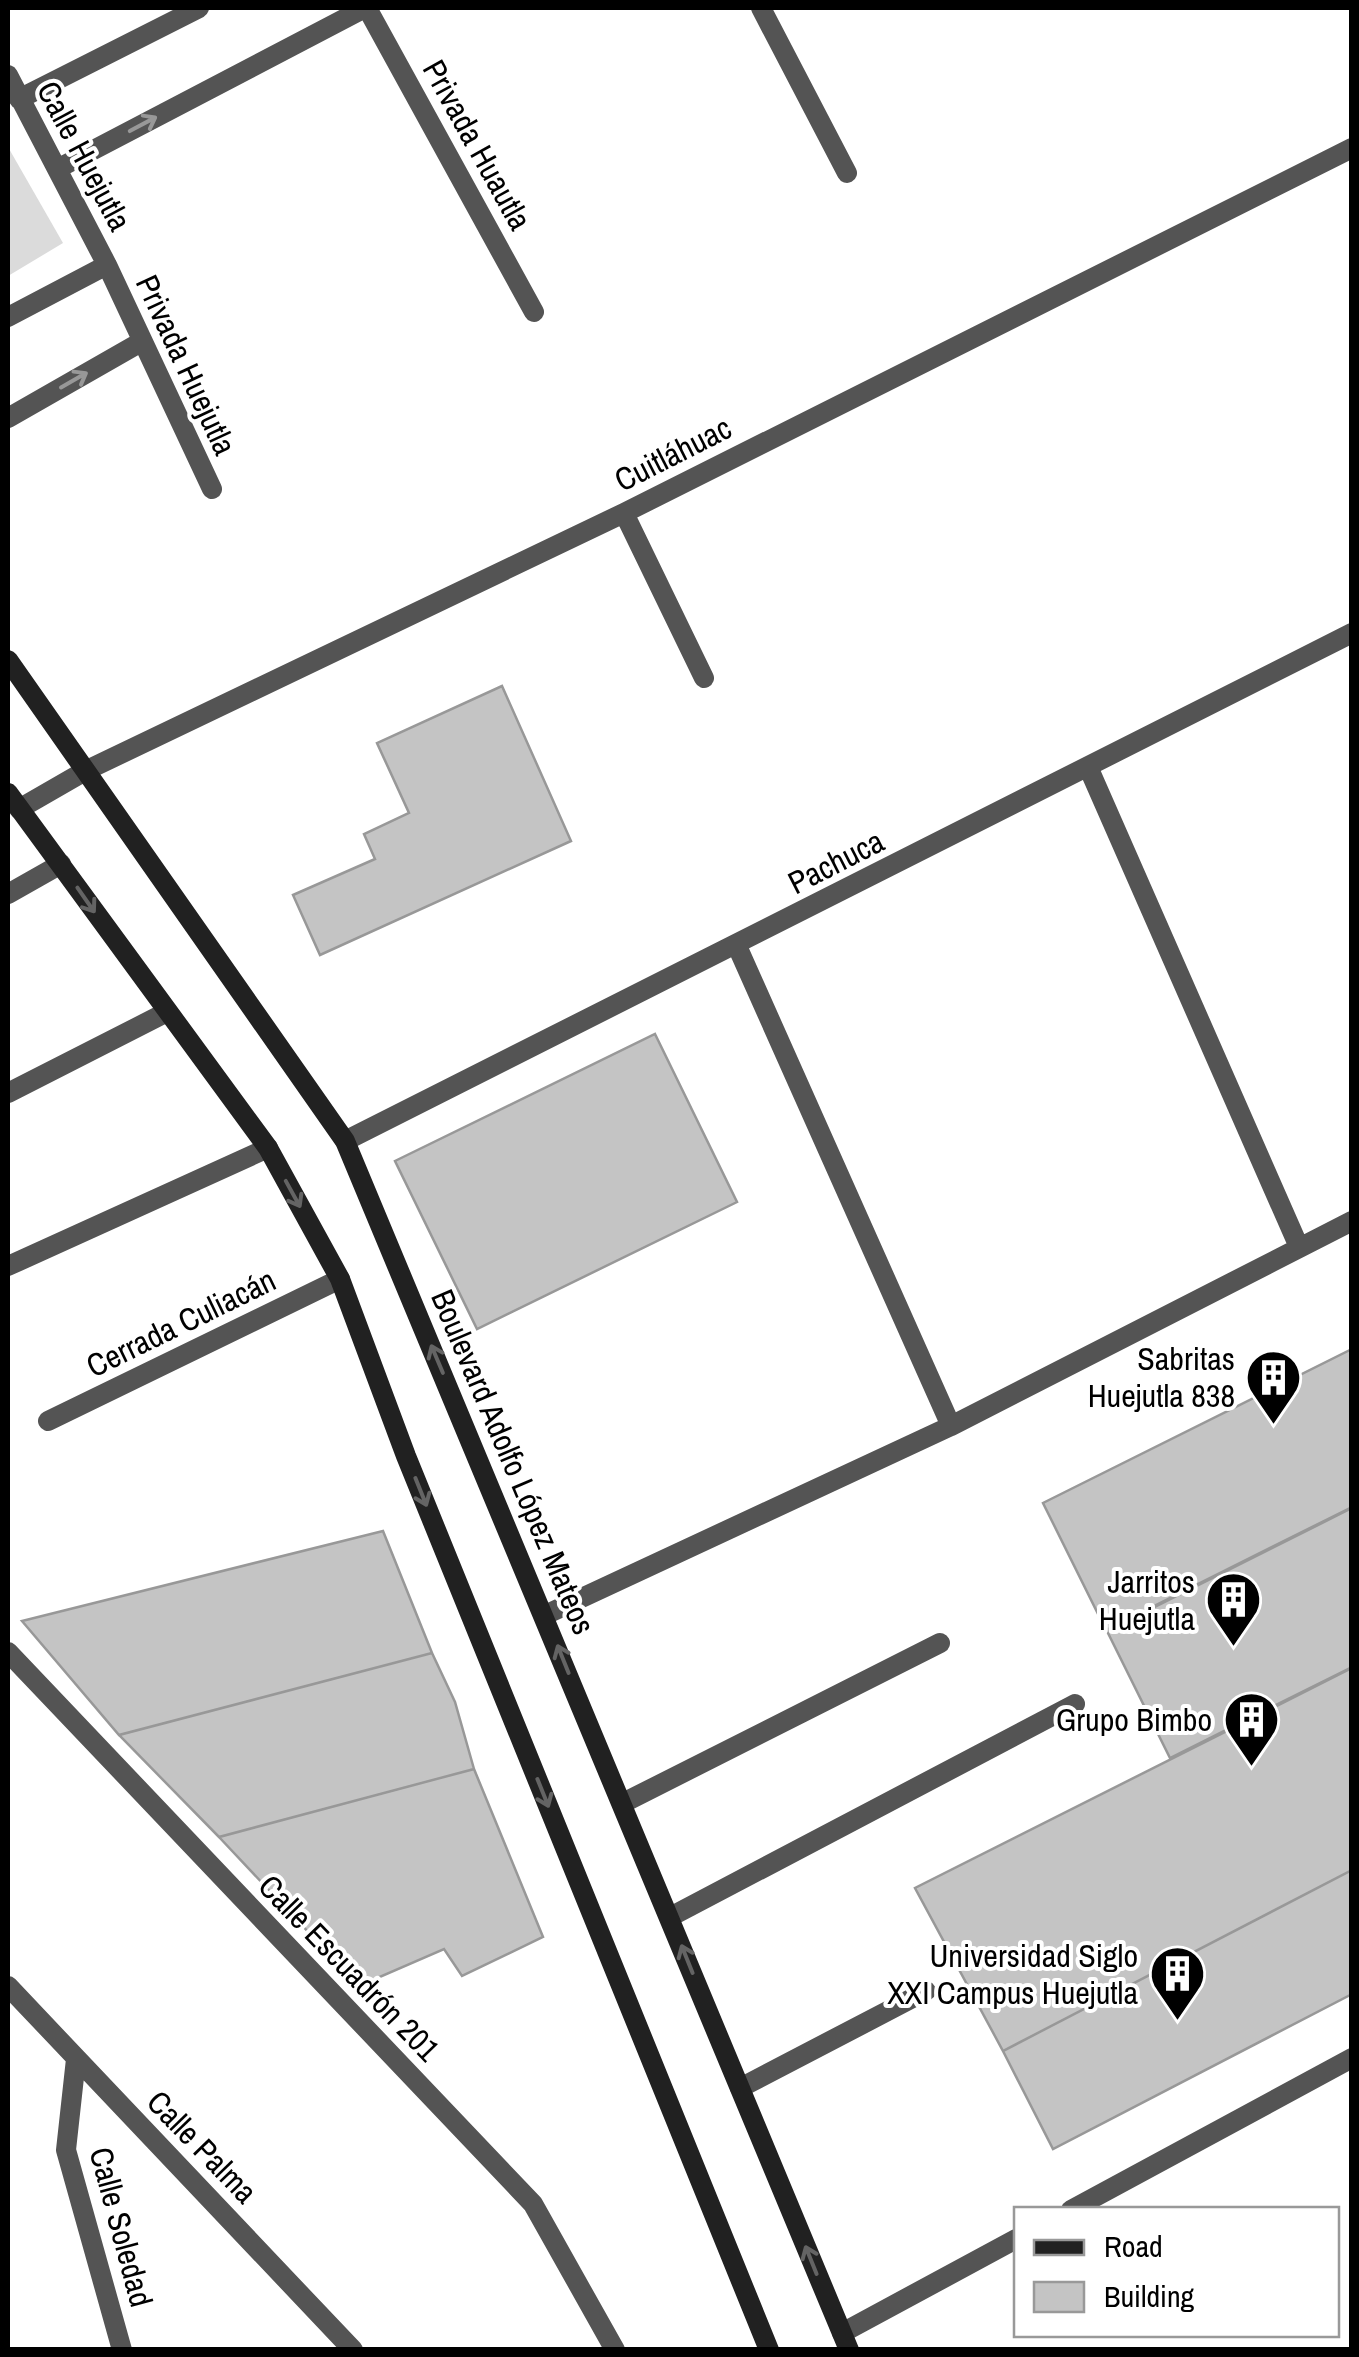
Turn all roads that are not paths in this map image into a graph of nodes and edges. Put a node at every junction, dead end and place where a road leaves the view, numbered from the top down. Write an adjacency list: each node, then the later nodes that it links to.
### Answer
1 (199, 8): 5 (street)
2 (366, 8): 7 (street, one-way to 2); 10 (street, Privada Huautla)
3 (761, 8): 8 (street)
4 (8, 75): 5 (street, Calle Huejutla)
5 (19, 99): 7 (street, Calle Huejutla)
6 (1352, 148): 15 (street, Cuitláhuac)
7 (57, 169): 9 (street, Calle Huejutla)
8 (847, 172)
9 (107, 266): 11 (street); 12 (street, Privada Huejutla)
10 (534, 312)
11 (8, 317)
12 (140, 342): 13 (street, one-way to 12); 14 (street, Privada Huejutla)
13 (8, 418)
14 (212, 489)
15 (624, 513): 18 (street); 20 (street, Cuitláhuac)
16 (1352, 633): 19 (street, Pachuca)
17 (8, 660): 20 (street, Boulevard Adolfo López Mateos)
18 (704, 678)
19 (1090, 769): 24 (street, Pachuca); 30 (street)
20 (85, 771): 21 (street, Cuitláhuac); 27 (street, Boulevard Adolfo López Mateos)
21 (13, 801): 22 (street)
22 (61, 864): 23 (street); 25 (street, one-way to 25)
23 (8, 894)
24 (737, 946): 27 (street, Pachuca); 34 (street)
25 (165, 1013): 26 (street); 28 (street)
26 (8, 1093)
27 (345, 1141): 35 (street, Boulevard Adolfo López Mateos, one-way to 27)
28 (268, 1148): 31 (street); 32 (street, one-way to 32)
29 (1352, 1221): 30 (street)
30 (1299, 1247): 34 (street)
31 (8, 1266)
32 (340, 1279): 33 (street, Cerrada Culiacán); 52 (street, one-way to 52)
33 (48, 1422)
34 (951, 1426): 35 (street)
35 (545, 1615): 39 (street, Boulevard Adolfo López Mateos, one-way to 35)
36 (940, 1643): 39 (street)
37 (8, 1652): 51 (street, Calle Escuadrón 201)
38 (1075, 1704): 40 (street)
39 (623, 1803): 40 (street, Boulevard Adolfo López Mateos)
40 (670, 1917): 45 (street, Boulevard Adolfo López Mateos, one-way to 40)
41 (8, 1986): 44 (street, Calle Palma)
42 (926, 1991): 45 (street)
43 (1352, 2058): 46 (street)
44 (76, 2059): 49 (street, Calle Soledad); 50 (street, Calle Palma)
45 (740, 2088): 48 (street, Boulevard Adolfo López Mateos, one-way to 45)
46 (1077, 2207)
47 (1014, 2240): 48 (street)
48 (846, 2341)
49 (122, 2350)
50 (353, 2350)
51 (615, 2350)
52 (769, 2350)

